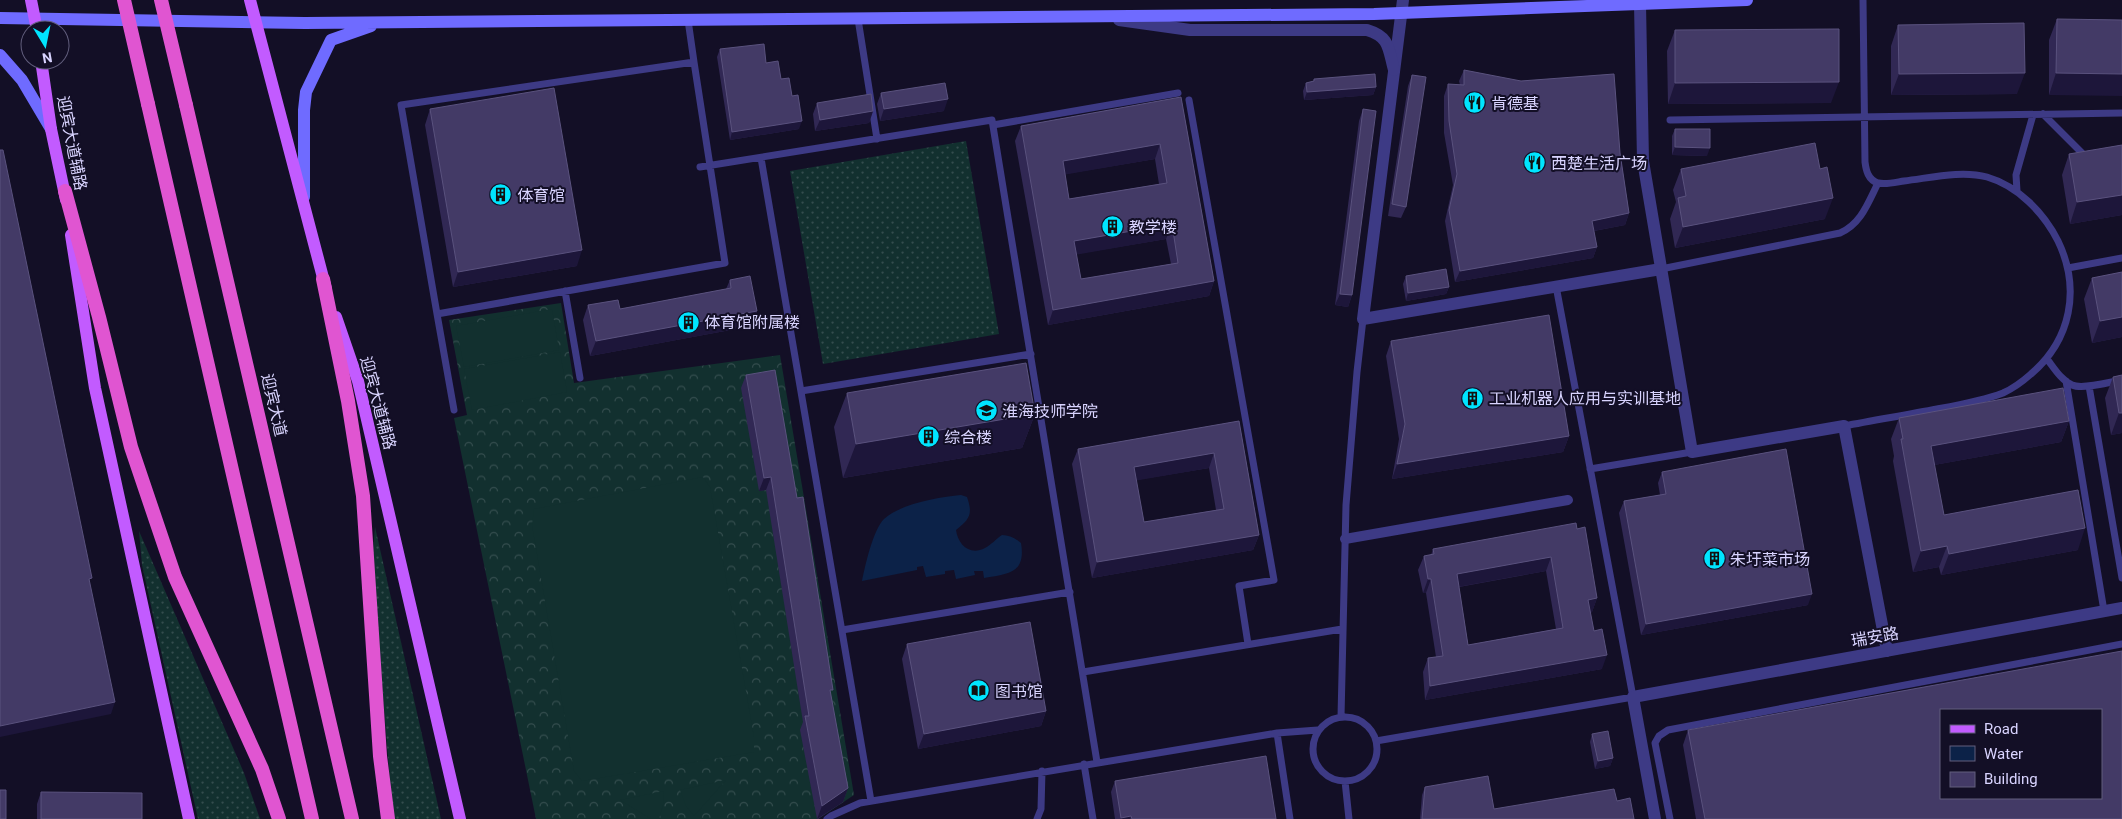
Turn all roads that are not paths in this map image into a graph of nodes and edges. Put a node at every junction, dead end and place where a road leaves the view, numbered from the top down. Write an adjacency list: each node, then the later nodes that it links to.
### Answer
1 (31, 0): 13 (main road)
2 (124, 0): 84 (highway, bridge)
3 (161, 0): 85 (highway, 迎宾大道, bridge)
4 (250, 0): 17 (main road, 迎宾大道辅路)
5 (1403, 0): 9 (street)
6 (1747, 0): 8 (main road)
7 (1863, 0): 28 (lane)
8 (1640, 4): 9 (main road); 43 (street)
9 (1401, 14): 10 (main road); 22 (street)
10 (1094, 17): 12 (main road); 22 (street)
11 (0, 18): 15 (main road)
12 (858, 19): 14 (main road); 32 (lane)
13 (35, 20)
14 (688, 20): 16 (main road); 20 (lane)
15 (20, 22)
16 (380, 22): 17 (main road); 40 (main road)
17 (255, 23): 18 (main road); 40 (main road, 迎宾大道辅路)
18 (70, 25)
19 (0, 55): 31 (main road)
20 (694, 62): 35 (lane); 47 (lane)
21 (42, 70): 31 (main road, 迎宾大道辅路)
22 (1394, 70): 48 (street)
23 (1178, 93): 30 (lane)
24 (1189, 100): 68 (lane)
25 (2122, 113): 26 (lane)
26 (2043, 114): 27 (lane); 34 (lane)
27 (2033, 115): 28 (lane); 38 (lane)
28 (1864, 117): 29 (lane); 37 (lane)
29 (1670, 120)
30 (993, 124): 32 (lane); 49 (lane)
31 (51, 129): 39 (main road, 迎宾大道辅路)
32 (877, 139): 33 (lane)
33 (761, 158): 35 (lane); 55 (lane)
34 (2097, 159)
35 (709, 166): 36 (lane); 46 (lane)
36 (700, 168)
37 (1878, 183): 38 (lane); 43 (lane)
38 (2018, 191): 42 (lane)
39 (65, 192): 82 (main road, 迎宾大道辅路); 83 (highway)
40 (304, 210): 44 (main road, 迎宾大道辅路)
41 (2122, 258): 42 (lane)
42 (2068, 268): 50 (lane)
43 (1661, 269): 45 (street); 58 (street)
44 (323, 280): 86 (highway); 87 (main road, 迎宾大道辅路)
45 (1556, 286): 48 (street); 59 (lane)
46 (565, 291): 47 (lane); 51 (lane)
47 (437, 314): 56 (lane)
48 (1363, 319): 61 (lane)
49 (1030, 354): 55 (lane); 63 (lane)
50 (2047, 359): 53 (lane); 57 (lane)
51 (580, 378)
52 (2122, 380): 54 (lane)
53 (2066, 381): 54 (lane); 65 (lane)
54 (2089, 386): 62 (lane)
55 (801, 391): 67 (lane)
56 (454, 410)
57 (1844, 426): 58 (street); 70 (street)
58 (1692, 452): 59 (lane)
59 (1590, 469): 72 (lane)
60 (1568, 500): 61 (street)
61 (1344, 539): 66 (lane)
62 (2122, 578)
63 (1070, 592): 67 (lane); 71 (lane)
64 (2122, 608): 65 (street, 瑞安路)
65 (2104, 611): 70 (street, 瑞安路)
66 (1342, 629): 68 (lane); 73 (lane)
67 (842, 630): 81 (lane)
68 (1248, 644): 71 (lane)
69 (2122, 644): 94 (lane)
70 (1887, 651): 72 (street, 瑞安路)
71 (1083, 672): 77 (lane)
72 (1633, 697): 76 (lane); 93 (street)
73 (1341, 717): 74 (lane); 76 (lane)
74 (1318, 730): 75 (lane); 80 (lane)
75 (1277, 732): 77 (lane); 91 (lane)
76 (1376, 741): 80 (lane)
77 (1098, 762): 78 (lane)
78 (1084, 764): 79 (lane); 90 (lane)
79 (1042, 771): 81 (lane); 89 (lane)
80 (1345, 781): 92 (lane)
81 (871, 801): 88 (lane)
82 (189, 819)
83 (279, 819)
84 (312, 819)
85 (352, 819)
86 (388, 819)
87 (460, 819)
88 (828, 819)
89 (1036, 819)
90 (1093, 819)
91 (1290, 819)
92 (1349, 819)
93 (1655, 819)
94 (1670, 819)

